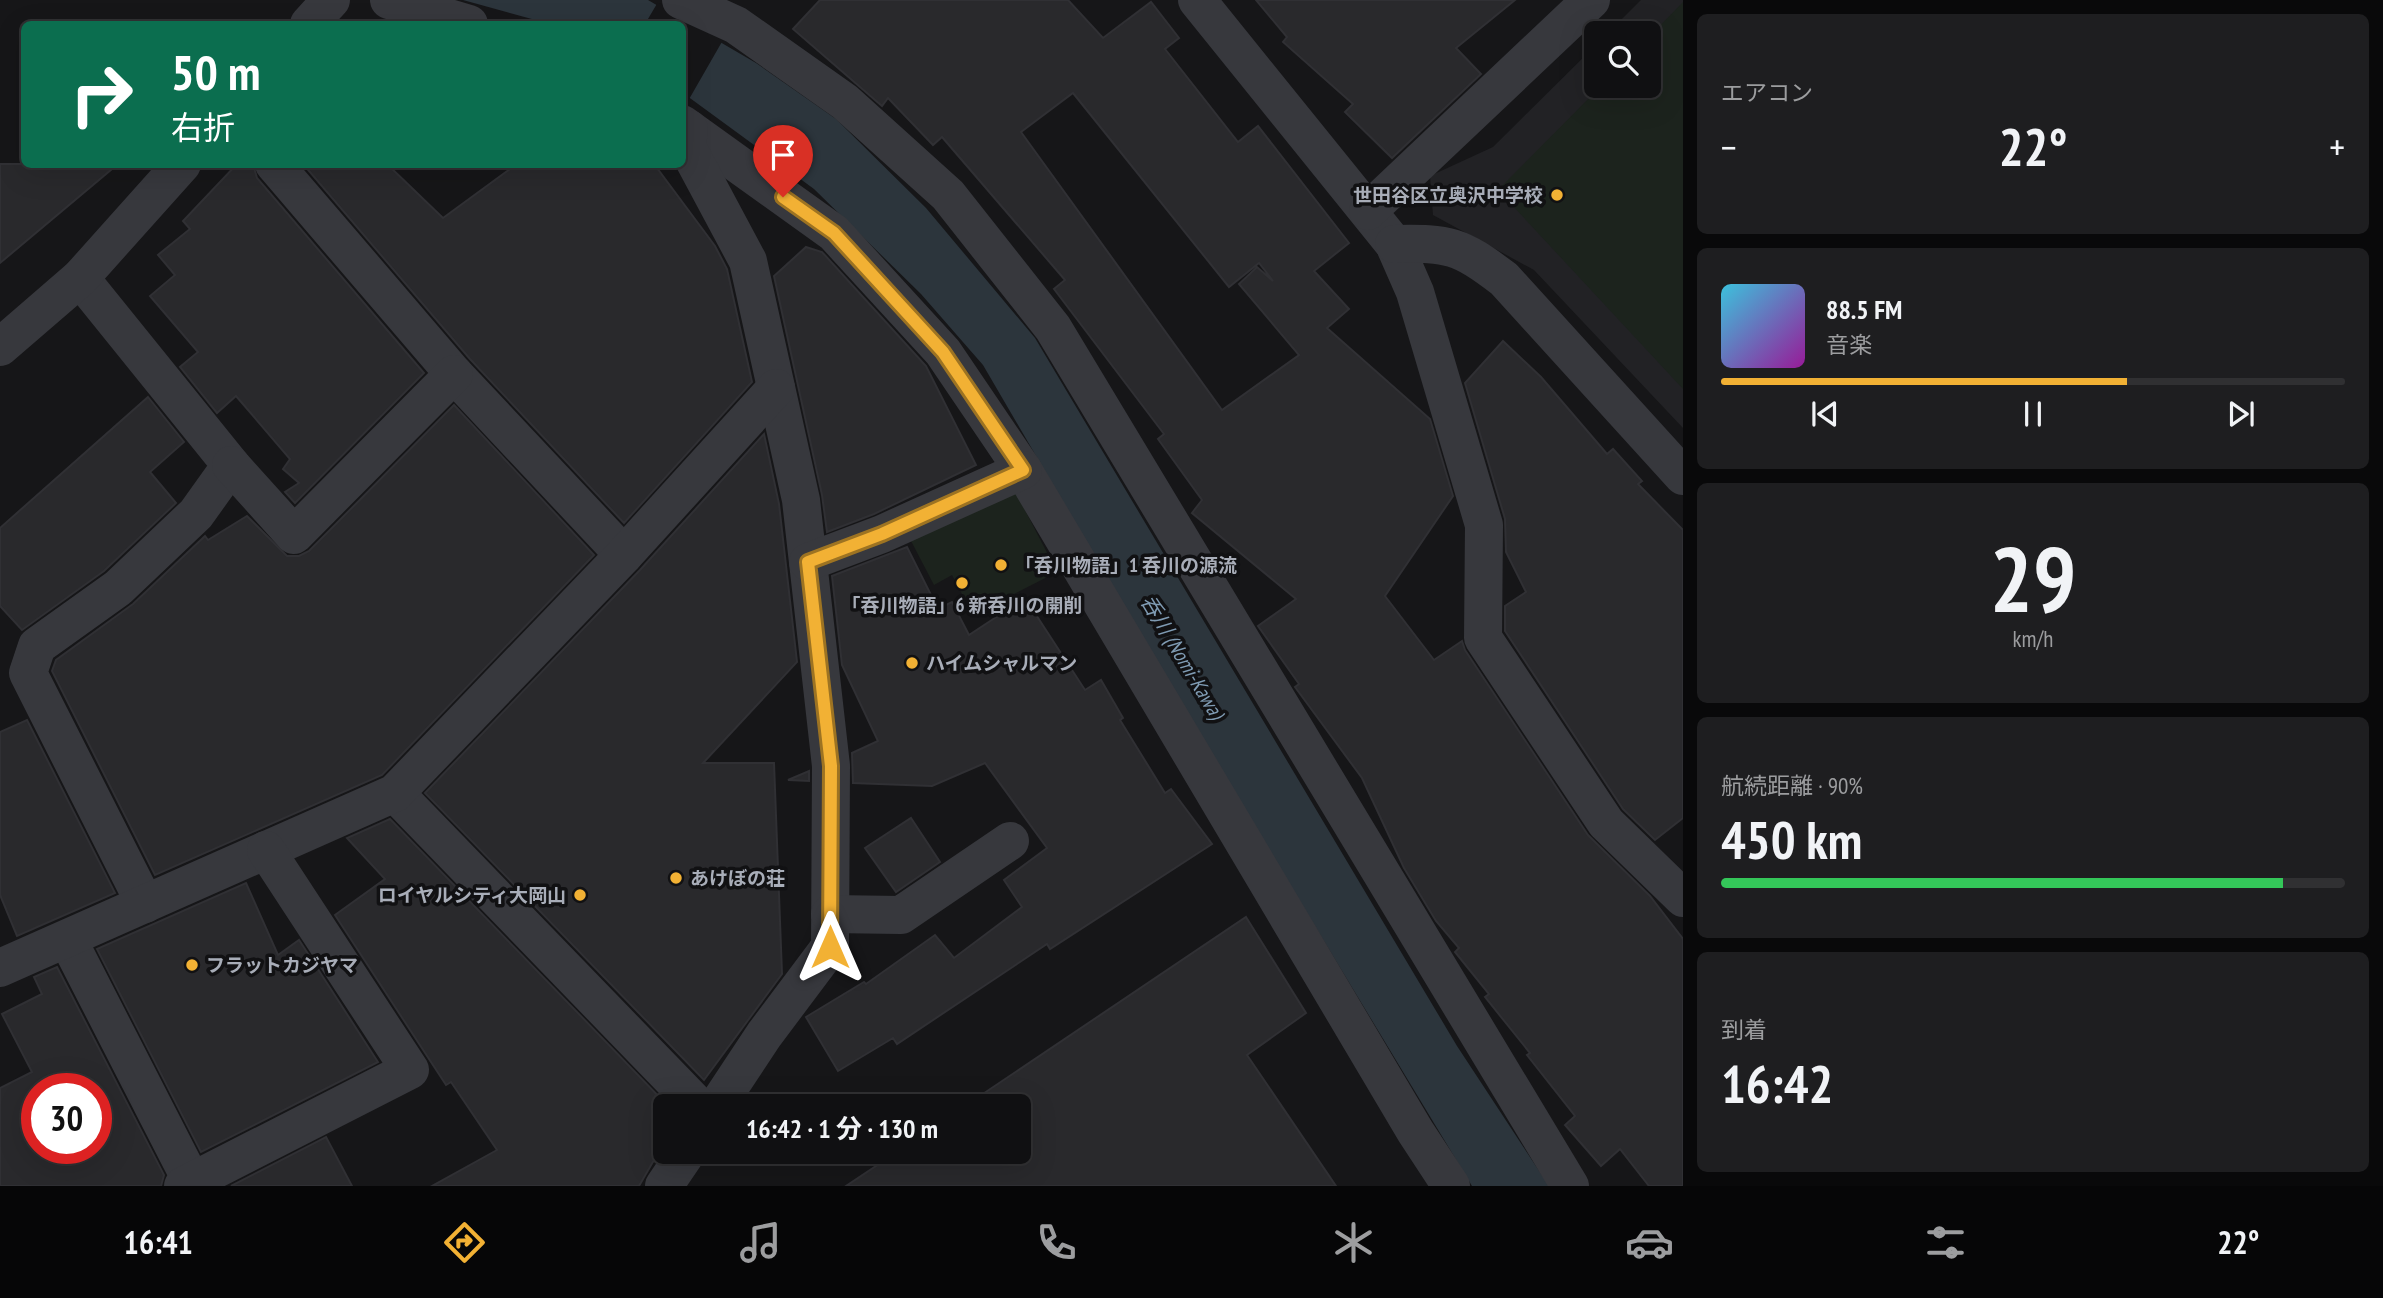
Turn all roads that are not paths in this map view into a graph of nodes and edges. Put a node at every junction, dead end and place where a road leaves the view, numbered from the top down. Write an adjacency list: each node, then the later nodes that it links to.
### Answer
1 (331, 0): 6 (street)
2 (390, 0): 7 (street)
3 (1197, 0): 11 (street)
4 (1591, 0): 11 (street)
5 (690, 11): 36 (street)
6 (312, 21)
7 (458, 21)
8 (686, 127): 16 (street); 18 (street)
9 (178, 168): 13 (street)
10 (277, 168): 15 (street)
11 (1368, 211): 12 (street)
12 (1394, 244): 19 (street); 25 (street)
13 (80, 278): 14 (street); 17 (street)
14 (0, 347)
15 (454, 374): 17 (street); 20 (street)
16 (776, 388): 20 (street); 21 (street)
17 (231, 465): 26 (street)
18 (1023, 470): 21 (street); 35 (street)
19 (1683, 476)
20 (624, 555): 22 (street)
21 (808, 562): 27 (street)
22 (395, 793): 24 (street); 30 (street)
23 (1010, 841): 27 (street)
24 (266, 850): 26 (street); 33 (street)
25 (1683, 898)
26 (145, 904): 28 (street)
27 (831, 915): 31 (street)
28 (68, 940): 29 (street); 33 (street)
29 (0, 968)
30 (686, 1094)
31 (725, 1094)
32 (679, 1164): 34 (street)
33 (187, 1183)
34 (664, 1186)
35 (1451, 1186)
36 (1570, 1186)

